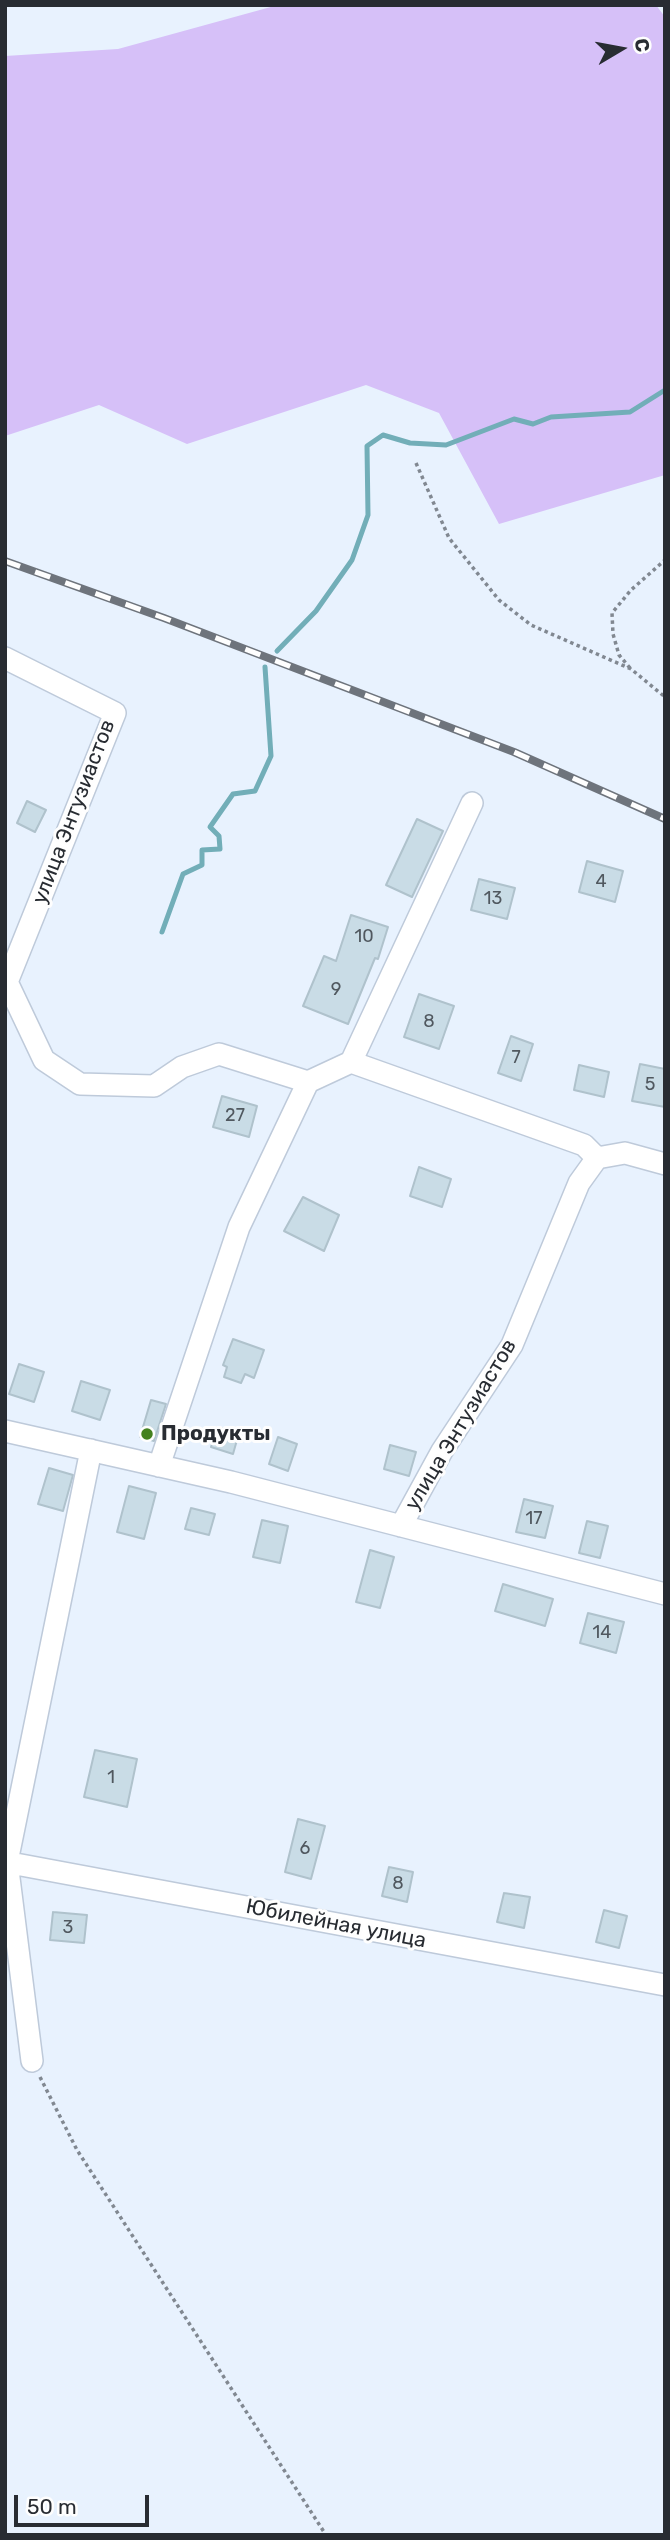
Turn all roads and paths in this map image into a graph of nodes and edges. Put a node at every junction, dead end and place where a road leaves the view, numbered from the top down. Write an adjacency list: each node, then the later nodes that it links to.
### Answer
1 (416, 463): 4 (path)
2 (665, 561): 4 (path)
3 (5, 658): 7 (street, улица Энтузиастов)
4 (631, 669): 5 (path)
5 (665, 697)
6 (472, 803): 8 (street)
7 (6, 982): 9 (street)
8 (351, 1062): 9 (street); 10 (street)
9 (308, 1083): 14 (street)
10 (597, 1158): 11 (street); 15 (street, улица Энтузиастов)
11 (665, 1164)
12 (5, 1432): 13 (street)
13 (91, 1450): 14 (street); 17 (street)
14 (159, 1465): 15 (street)
15 (401, 1526): 16 (street)
16 (665, 1594)
17 (6, 1862): 18 (street, Юбилейная улица); 19 (street)
18 (665, 1985)
19 (32, 2061): 20 (path)
20 (326, 2535)

